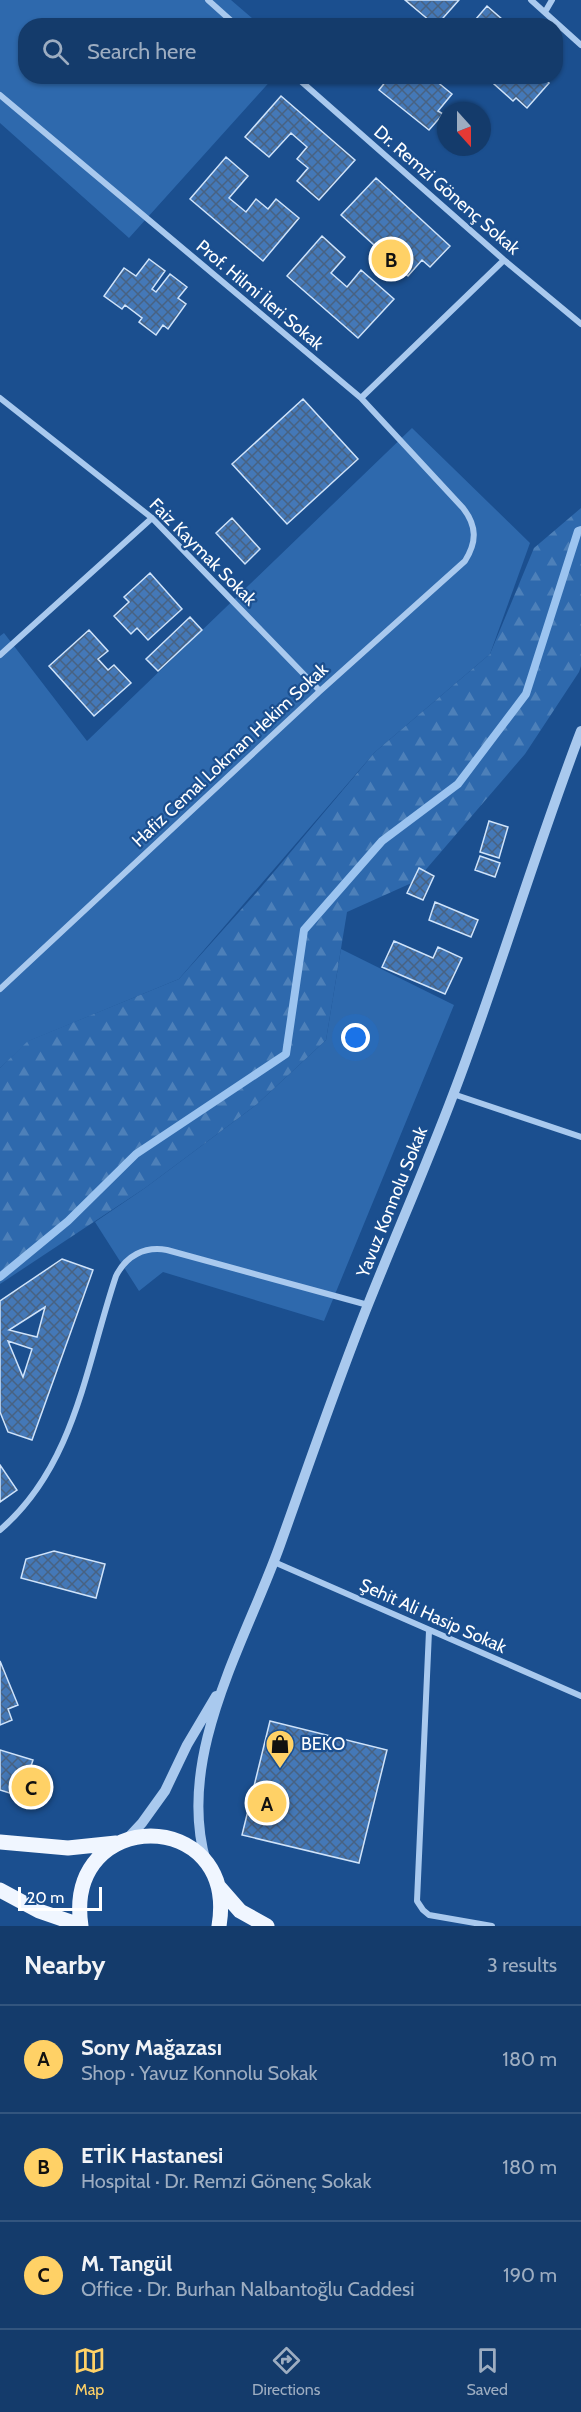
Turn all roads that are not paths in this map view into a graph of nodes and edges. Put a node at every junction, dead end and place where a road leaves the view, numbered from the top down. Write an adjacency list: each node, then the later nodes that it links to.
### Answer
1 (208, 0): 5 (street)
2 (531, 0): 4 (street)
3 (552, 0): 4 (street)
4 (545, 12): 6 (street)
5 (228, 18)
6 (552, 18)
7 (563, 28): 8 (street)
8 (581, 45)
9 (304, 84): 11 (street, Dr. Remzi Gönenç Sokak)
10 (0, 95): 14 (street, Prof. Hilmi İleri Sokak)
11 (504, 260): 12 (street, Dr. Remzi Gönenç Sokak); 14 (street)
12 (581, 324)
13 (0, 398): 15 (street, Faiz Kaymak Sokak)
14 (361, 398): 16 (street, Prof. Hilmi İleri Sokak)
15 (152, 518): 17 (street); 18 (street, Faiz Kaymak Sokak)
16 (475, 539): 18 (street, Hafiz Cemal Lokman Hekim Sokak)
17 (0, 655)
18 (320, 691): 20 (street, Hafiz Cemal Lokman Hekim Sokak)
19 (581, 730): 21 (street, Yavuz Konnolu Sokak)
20 (0, 989)
21 (453, 1094): 22 (street); 23 (street, Yavuz Konnolu Sokak)
22 (581, 1137)
23 (368, 1305): 24 (street); 25 (street, Yavuz Konnolu Sokak)
24 (0, 1530)
25 (274, 1562): 26 (street, Şehit Ali Hasip Sokak); 27 (street, Yavuz Konnolu Sokak)
26 (429, 1631): 28 (street, Şehit Ali Hasip Sokak); 37 (street)
27 (224, 1683): 29 (street, Yavuz Konnolu Sokak); 31 (street, Yavuz Konnolu Sokak)
28 (581, 1696)
29 (122, 1840): 30 (main road); 31 (main road); 34 (main road)
30 (0, 1842)
31 (206, 1862): 32 (main road)
32 (219, 1887): 35 (main road); 36 (main road)
33 (0, 1890): 34 (main road)
34 (80, 1926)
35 (219, 1926)
36 (267, 1926)
37 (492, 1926)

